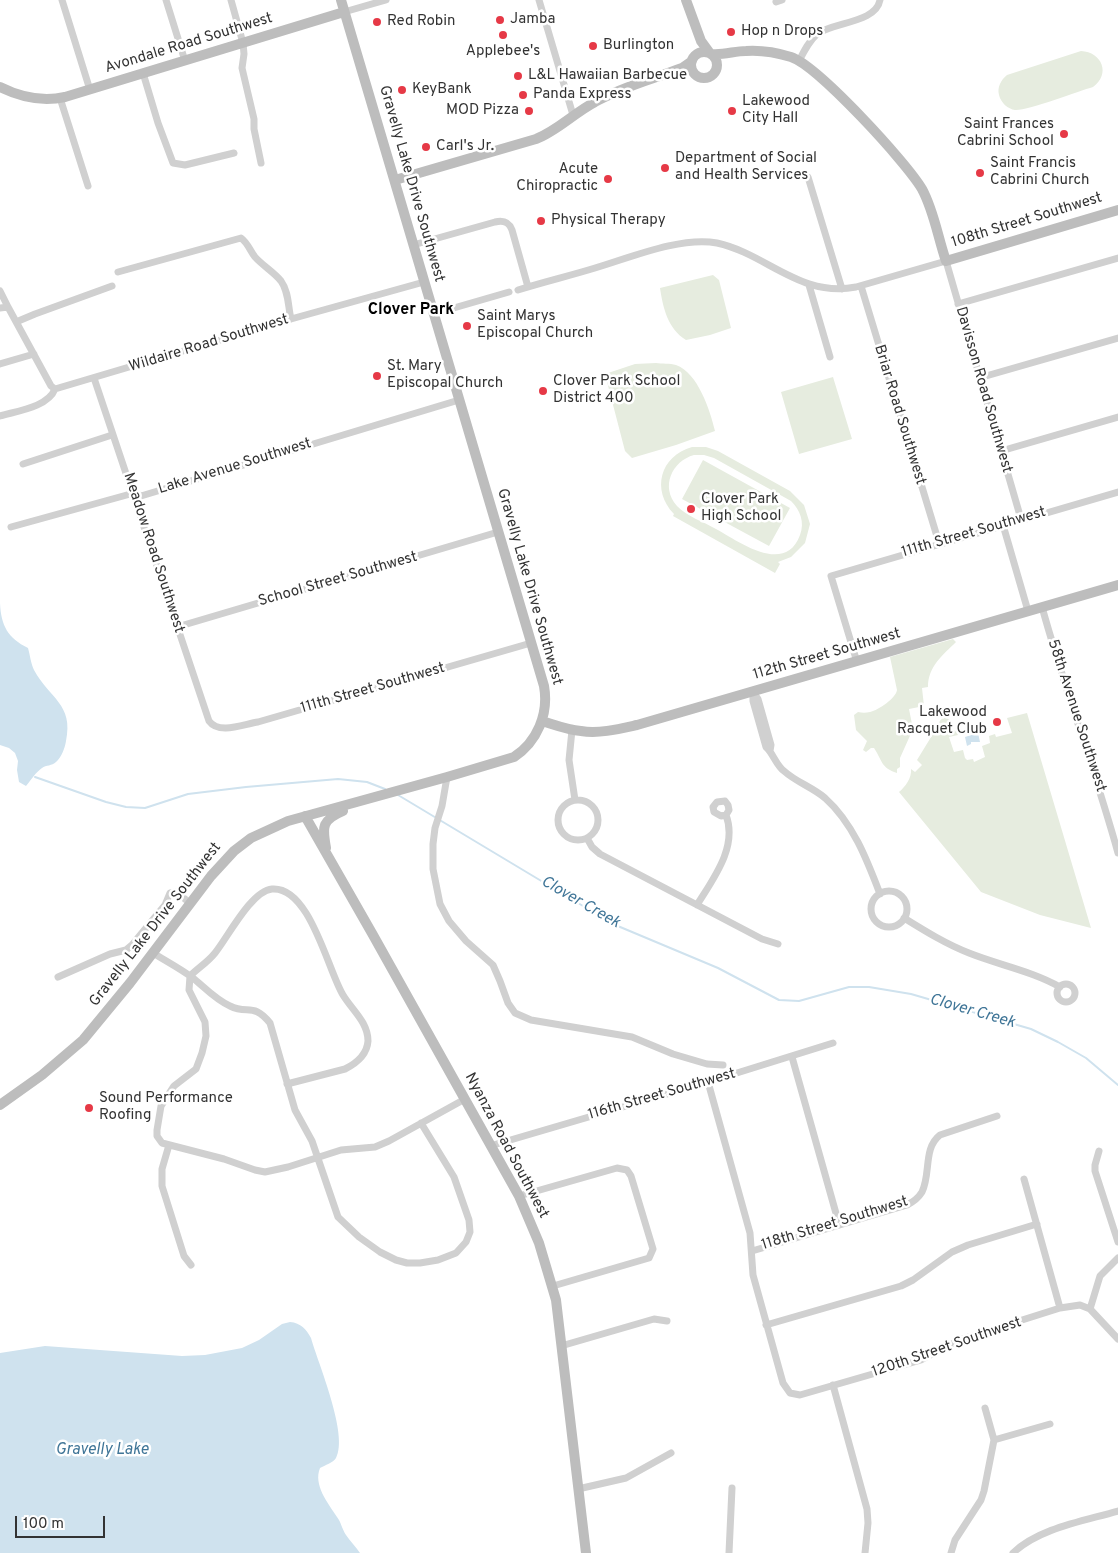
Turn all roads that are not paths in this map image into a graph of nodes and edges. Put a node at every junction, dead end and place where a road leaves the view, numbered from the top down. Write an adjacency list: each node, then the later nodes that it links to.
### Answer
1 (62, 0): 22 (street)
2 (166, 0): 15 (street)
3 (231, 0): 11 (street)
4 (341, 0): 9 (street, Gravelly Lake Drive Southwest)
5 (386, 0): 9 (street, Avondale Road Southwest)
6 (539, 0): 24 (street)
7 (686, 0): 10 (street)
8 (880, 0): 16 (street)
9 (344, 12): 11 (street, Avondale Road Southwest); 28 (street, Gravelly Lake Drive Southwest)
10 (693, 21): 13 (street); 14 (street)
11 (244, 43): 15 (street, Avondale Road Southwest); 26 (street)
12 (760, 51): 13 (street); 16 (street); 17 (street)
13 (711, 54): 14 (street); 17 (street)
14 (694, 58): 19 (street); 20 (street)
15 (185, 61): 18 (street, Avondale Road Southwest)
16 (799, 61): 33 (street)
17 (716, 69): 19 (street)
18 (143, 74): 22 (street, Avondale Road Southwest); 25 (street)
19 (695, 74): 20 (street)
20 (650, 80): 24 (street)
21 (0, 87): 23 (street, Avondale Road Southwest)
22 (90, 90): 23 (street, Avondale Road Southwest)
23 (60, 98): 29 (street)
24 (573, 115): 28 (street)
25 (234, 153)
26 (261, 163)
27 (808, 176): 40 (street)
28 (395, 180): 31 (street, Gravelly Lake Drive Southwest)
29 (88, 186)
30 (1117, 212): 33 (street, 108th Street Southwest)
31 (413, 245): 35 (street, Gravelly Lake Drive Southwest); 39 (street)
32 (1118, 258): 44 (street)
33 (946, 261): 38 (street); 44 (street, Davisson Road Southwest)
34 (118, 272): 47 (street)
35 (424, 282): 46 (street, Gravelly Lake Drive Southwest); 47 (street, Wildaire Road Southwest)
36 (809, 285): 39 (street); 40 (street); 51 (street)
37 (112, 286): 48 (street)
38 (861, 286): 40 (street); 68 (street, Briar Road Southwest)
39 (528, 287): 41 (street)
40 (842, 289)
41 (518, 290)
42 (0, 291): 45 (street)
43 (509, 292): 46 (street)
44 (958, 304): 54 (street, Davisson Road Southwest)
45 (4, 308): 48 (street)
46 (433, 314): 56 (street, Gravelly Lake Drive Southwest)
47 (291, 319): 53 (street, Wildaire Road Southwest)
48 (16, 322): 50 (street)
49 (1118, 338): 54 (street)
50 (34, 354): 52 (street); 55 (street)
51 (830, 357)
52 (0, 364)
53 (94, 378): 55 (street, Wildaire Road Southwest); 59 (street, Meadow Road Southwest)
54 (980, 378): 60 (street, Davisson Road Southwest)
55 (55, 389): 57 (street, Wildaire Road Southwest)
56 (459, 400): 63 (street, Lake Avenue Southwest); 67 (street, Gravelly Lake Drive Southwest)
57 (0, 416)
58 (1118, 417): 60 (street)
59 (112, 435): 61 (street); 63 (street, Meadow Road Southwest)
60 (1001, 451): 64 (street, Davisson Road Southwest)
61 (22, 464)
62 (1118, 492): 64 (street, 111th Street Southwest)
63 (134, 493): 66 (street, Lake Avenue Southwest); 72 (street, Meadow Road Southwest)
64 (1021, 519): 65 (street, 111th Street Southwest)
65 (1003, 525): 68 (street, 111th Street Southwest); 71 (street)
66 (11, 528)
67 (498, 532): 72 (street, School Street Southwest); 73 (street, Gravelly Lake Drive Southwest)
68 (938, 543): 74 (street, 111th Street Southwest)
69 (1118, 585): 70 (street, 112th Street Southwest)
70 (1042, 607): 71 (street, 112th Street Southwest); 86 (street, 58th Avenue Southwest)
71 (1028, 611): 74 (street, 112th Street Southwest)
72 (177, 627): 77 (street, Meadow Road Southwest)
73 (531, 643): 76 (street, Gravelly Lake Drive Southwest); 77 (street, 111th Street Southwest)
74 (857, 662): 75 (street, 112th Street Southwest)
75 (753, 692): 78 (street, 112th Street Southwest); 87 (street)
76 (542, 721): 78 (street, 112th Street Southwest); 79 (street, Gravelly Lake Drive Southwest)
77 (214, 726)
78 (572, 730): 81 (street)
79 (446, 777): 80 (street, Gravelly Lake Drive Southwest); 98 (street)
80 (369, 798): 83 (street, Gravelly Lake Drive Southwest); 85 (street)
81 (575, 800): 84 (street); 84 (street)
82 (726, 815): 89 (street)
83 (305, 816): 85 (street, Nyanza Road Southwest); 88 (street, Gravelly Lake Drive Southwest)
84 (586, 838): 89 (street)
85 (326, 853): 101 (street, Nyanza Road Southwest)
86 (1118, 853)
87 (880, 894): 90 (street); 90 (street)
88 (190, 903): 92 (street, Gravelly Lake Drive Southwest); 94 (street)
89 (697, 905): 91 (street)
90 (904, 918): 95 (street)
91 (778, 944)
92 (154, 953): 93 (street); 102 (street, Gravelly Lake Drive Southwest)
93 (190, 976): 100 (street); 100 (street); 105 (street)
94 (58, 977)
95 (1060, 987)
96 (833, 1043): 97 (street, 116th Street Southwest)
97 (792, 1057): 99 (street, 116th Street Southwest); 111 (street)
98 (723, 1065)
99 (708, 1082): 106 (street, 116th Street Southwest); 114 (street)
100 (287, 1084): 108 (street)
101 (464, 1100): 104 (street); 106 (street, Nyanza Road Southwest)
102 (0, 1105)
103 (997, 1116): 111 (street, 118th Street Southwest)
104 (421, 1123): 108 (street); 108 (street)
105 (169, 1145): 108 (street); 116 (street)
106 (490, 1146): 110 (street, Nyanza Road Southwest)
107 (1099, 1151): 113 (street)
108 (318, 1157)
109 (1024, 1179): 112 (street)
110 (519, 1196): 117 (street, Nyanza Road Southwest); 117 (street)
111 (839, 1224): 114 (street, 118th Street Southwest)
112 (1037, 1224): 118 (street); 121 (street)
113 (1118, 1242)
114 (752, 1251): 121 (street)
115 (1118, 1258): 119 (street)
116 (191, 1265)
117 (553, 1286): 123 (street, Nyanza Road Southwest)
118 (1060, 1308): 119 (street, 120th Street Southwest); 124 (street, 120th Street Southwest)
119 (1090, 1308): 122 (street)
120 (667, 1320): 123 (street)
121 (766, 1325): 124 (street, 120th Street Southwest)
122 (1118, 1339)
123 (561, 1346): 130 (street, Nyanza Road Southwest)
124 (833, 1385): 134 (street)
125 (985, 1408): 127 (street)
126 (1050, 1424): 127 (street)
127 (994, 1440): 135 (street)
128 (671, 1453): 130 (street)
129 (732, 1488): 133 (street)
130 (578, 1489): 132 (street, Nyanza Road Southwest)
131 (1118, 1511): 136 (street)
132 (586, 1553)
133 (729, 1553)
134 (865, 1553)
135 (952, 1553)
136 (1013, 1553)

